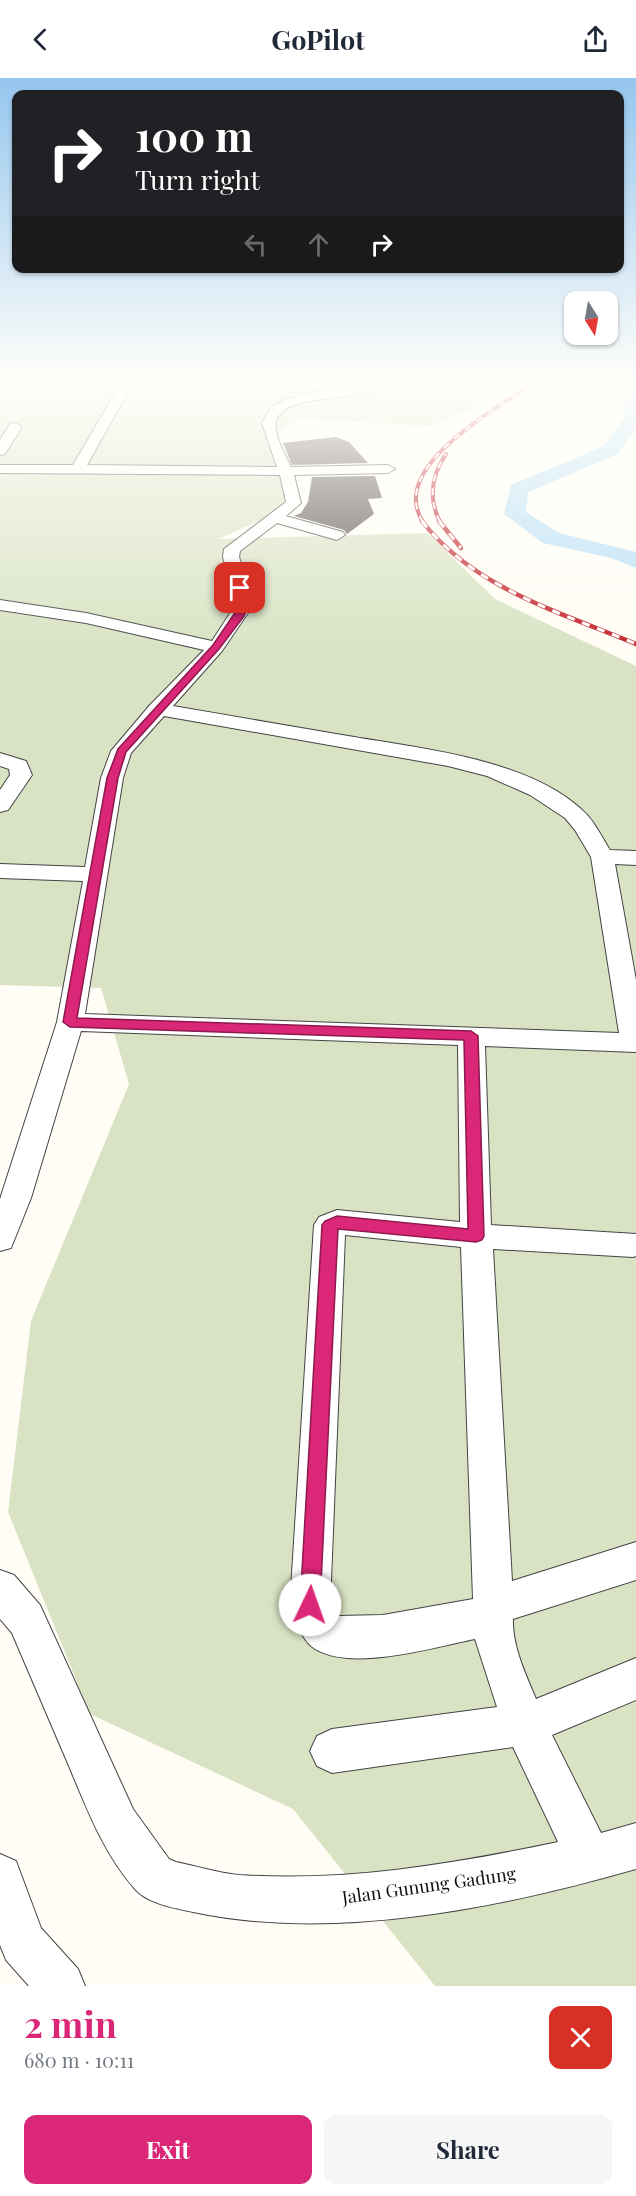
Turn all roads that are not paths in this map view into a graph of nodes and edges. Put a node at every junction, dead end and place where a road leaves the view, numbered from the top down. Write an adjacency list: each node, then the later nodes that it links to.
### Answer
1 (284, 472): 2 (street)
2 (275, 518): 3 (street); 5 (street)
3 (337, 535)
4 (0, 605): 5 (street)
5 (216, 647): 6 (street)
6 (157, 709): 9 (street); 12 (street)
7 (0, 759): 8 (street)
8 (0, 805)
9 (602, 857): 10 (street); 13 (street)
10 (636, 858)
11 (0, 870): 12 (street)
12 (96, 874): 14 (street)
13 (626, 936): 16 (street)
14 (70, 1022): 15 (street); 17 (street)
15 (471, 1036): 16 (street); 18 (street)
16 (635, 1043)
17 (8, 1198): 19 (street)
18 (476, 1236): 20 (street); 23 (street); 23 (street)
19 (0, 1239)
20 (633, 1245)
21 (636, 1561): 23 (street)
22 (0, 1589): 27 (street, Jalan Gunung Gadung)
23 (491, 1611): 25 (street)
24 (636, 1679): 25 (street)
25 (527, 1724): 26 (street); 27 (street)
26 (332, 1751)
27 (621, 1856)
28 (0, 1877): 29 (street)
29 (61, 1986)

